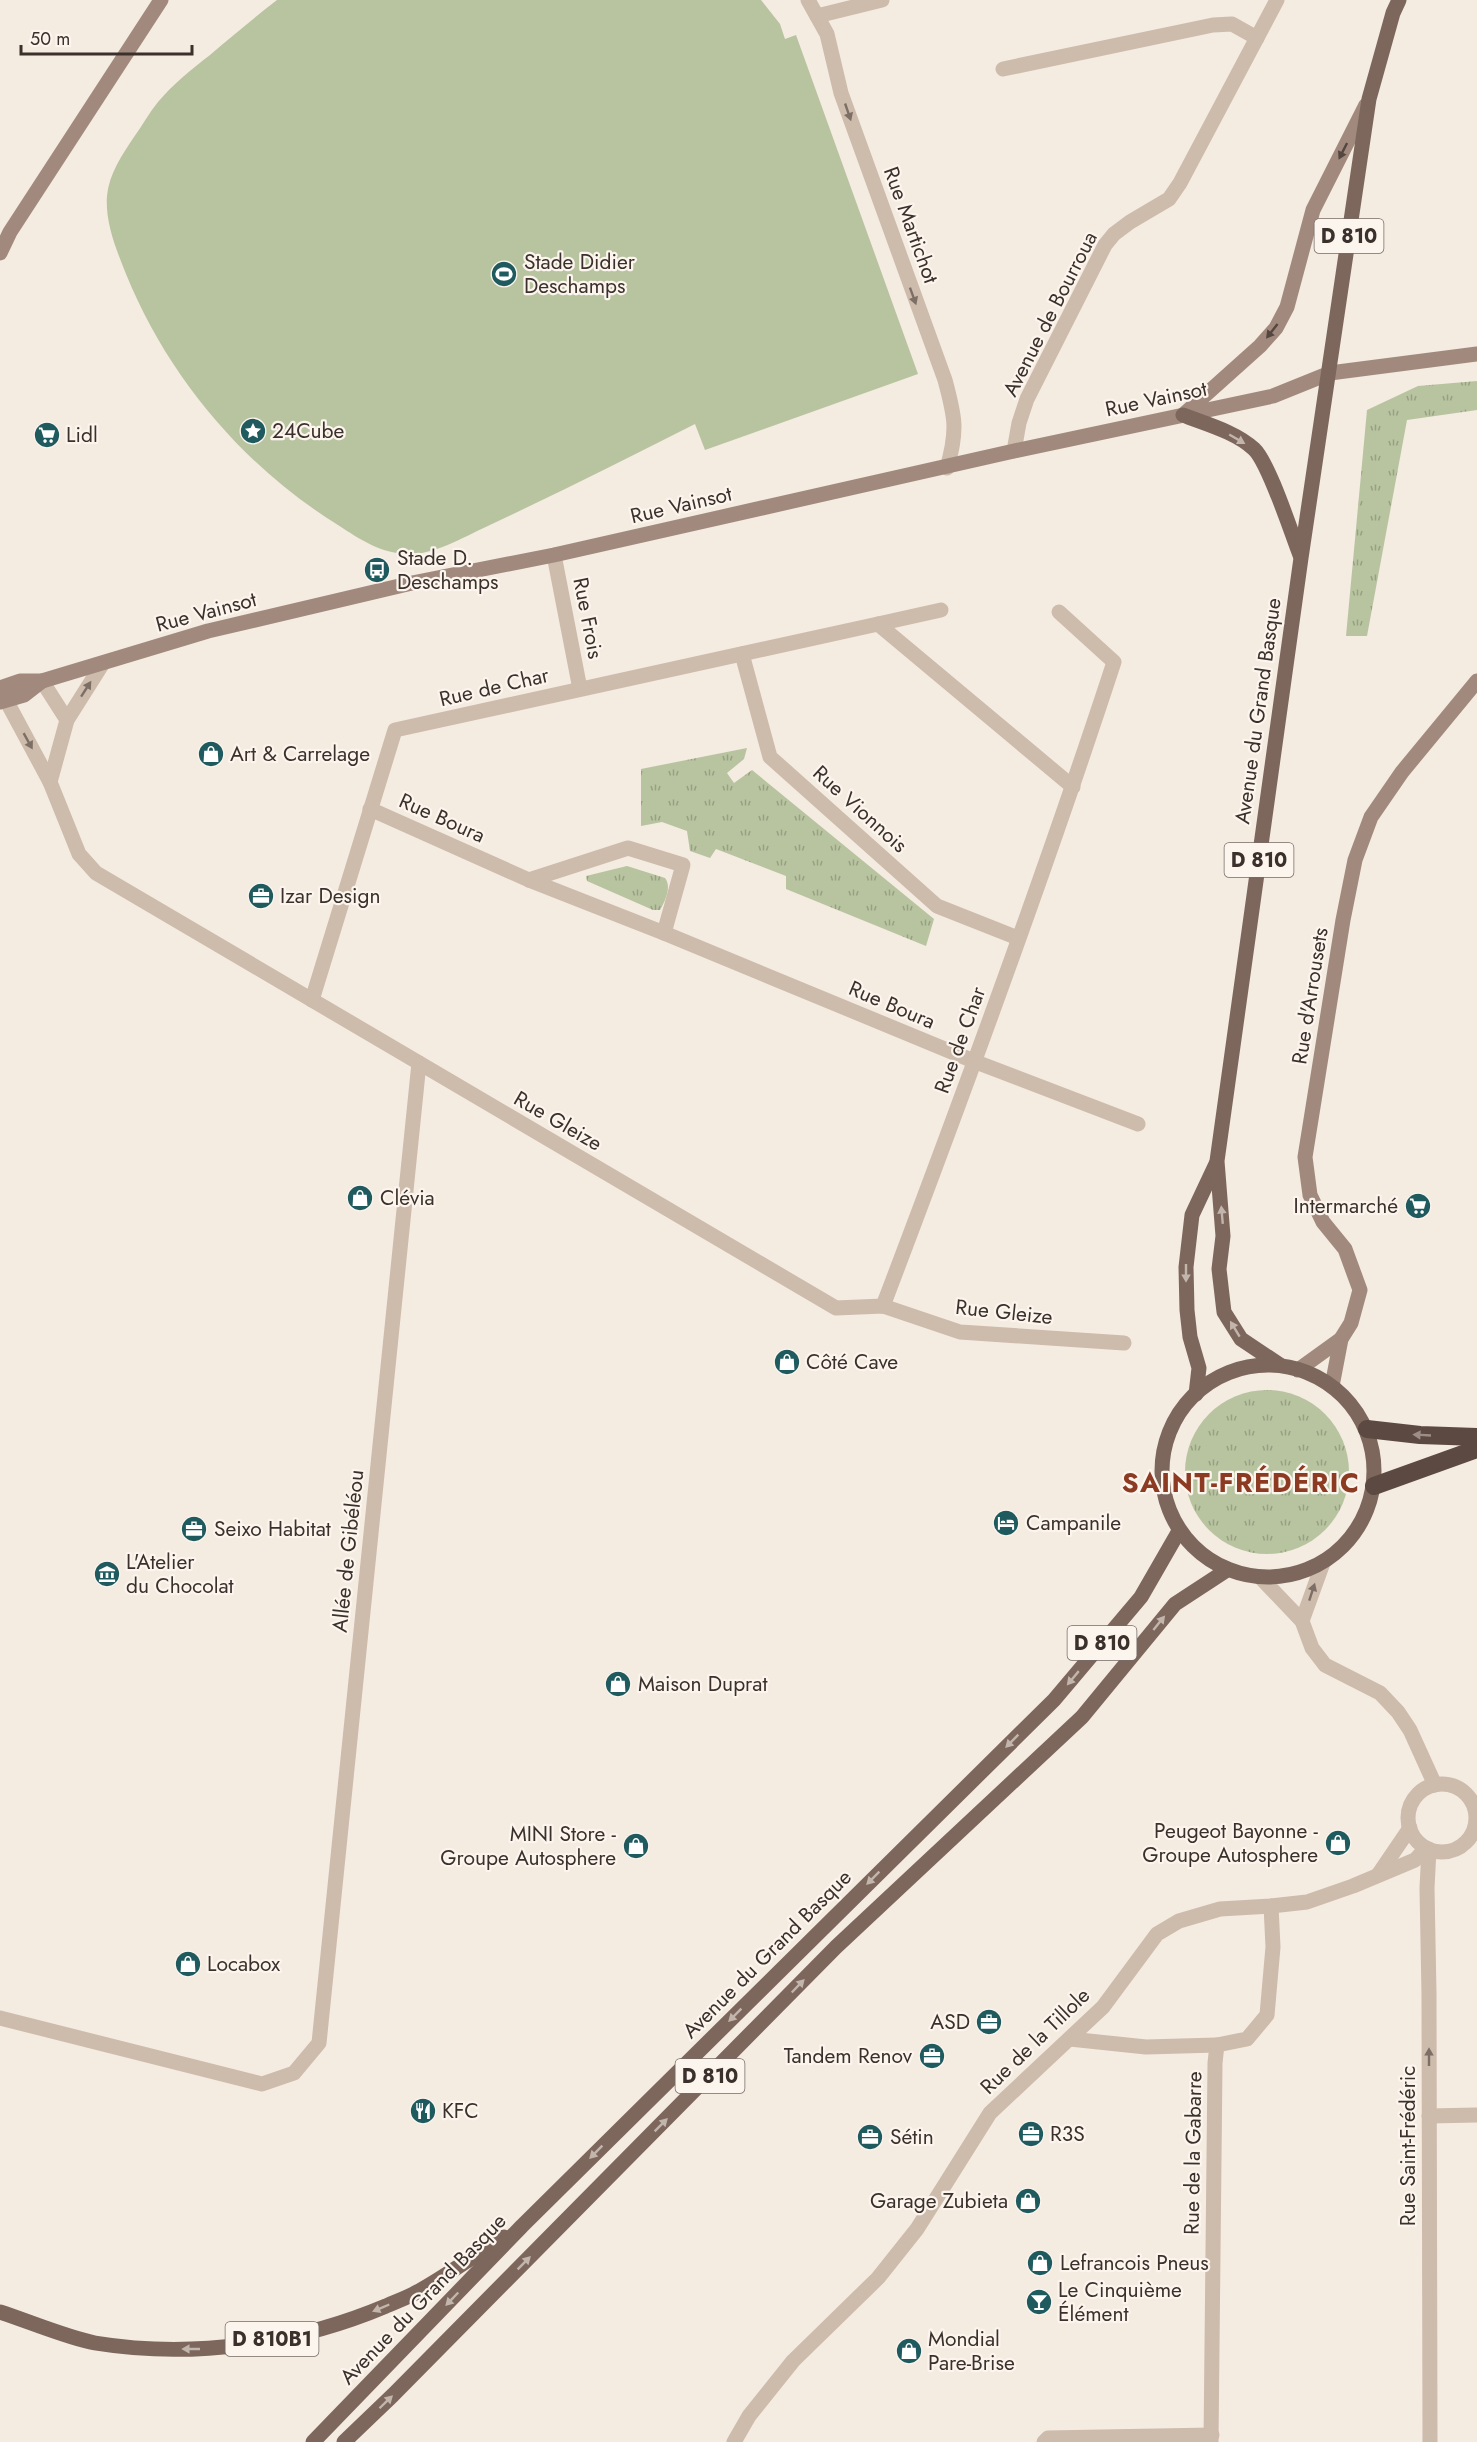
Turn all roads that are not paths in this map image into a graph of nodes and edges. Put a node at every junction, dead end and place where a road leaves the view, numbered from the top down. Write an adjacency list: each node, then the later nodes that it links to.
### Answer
1 (161, 0): 10 (main road)
2 (808, 0): 6 (street, Rue Martichot)
3 (882, 0): 6 (street)
4 (1277, 0): 7 (street, Avenue de Bourroua)
5 (1399, 0): 9 (main road, D 810)
6 (817, 16): 15 (street, Rue Martichot, one-way to 15)
7 (1257, 38): 8 (street); 14 (street, Avenue de Bourroua)
8 (1004, 69)
9 (1370, 99): 12 (main road, D 810); 13 (main road, one-way to 13)
10 (0, 253)
11 (1477, 354): 12 (main road)
12 (1330, 373): 13 (main road, Rue Vainsot); 17 (main road, Avenue du Grand Basque / D 810)
13 (1184, 414): 14 (main road, Rue Vainsot); 17 (main road, one-way to 17)
14 (1014, 451): 15 (main road, Rue Vainsot)
15 (947, 468): 16 (main road, Rue Vainsot)
16 (554, 555): 22 (main road, Rue Vainsot); 25 (street, Rue Frois)
17 (1301, 558): 38 (main road, Avenue du Grand Basque / D 810)
18 (941, 610): 20 (street, Rue de Char)
19 (1059, 612): 29 (street, Rue de Char)
20 (878, 624): 21 (street, Rue de Char); 29 (street)
21 (742, 654): 25 (street, Rue de Char); 33 (street, Rue Vionnois)
22 (103, 663): 23 (main road, Rue Vainsot); 27 (street, one-way to 22)
23 (42, 681): 26 (main road, Rue Vainsot); 27 (street)
24 (1477, 681): 40 (main road, Rue d'Arrousets)
25 (580, 689): 30 (street, Rue de Char)
26 (2, 697): 28 (street, Rue Gleize, one-way to 28)
27 (67, 720): 28 (street)
28 (50, 782): 34 (street, Rue Gleize)
29 (1073, 788): 33 (street, Rue de Char)
30 (370, 809): 31 (street, Rue Boura); 34 (street, Rue de Char)
31 (530, 880): 32 (street, Rue Boura); 32 (street)
32 (664, 933): 35 (street, Rue Boura)
33 (1018, 938): 35 (street, Rue de Char)
34 (312, 1000): 36 (street, Rue Gleize)
35 (976, 1062): 37 (street, Rue Boura); 39 (street, Rue de Char)
36 (419, 1063): 39 (street, Rue Gleize); 61 (street, Allée de Gibéléou)
37 (1138, 1124)
38 (1217, 1161): 42 (main road, Avenue du Grand Basque / D 810, one-way to 38); 45 (main road, Avenue du Grand Basque / D 810, one-way to 45)
39 (883, 1306): 41 (street, Rue Gleize)
40 (1341, 1339): 43 (main road, Rue d'Arrousets); 44 (main road, Rue d'Arrousets)
41 (1124, 1343)
42 (1280, 1365): 43 (main road); 45 (main road)
43 (1298, 1370): 44 (main road)
44 (1332, 1386): 46 (main road)
45 (1197, 1394): 50 (main road)
46 (1367, 1429): 47 (highway, one-way to 46); 49 (main road)
47 (1477, 1437)
48 (1477, 1449): 49 (highway)
49 (1374, 1486): 51 (main road)
50 (1179, 1531): 52 (main road); 66 (main road, Avenue du Grand Basque / D 810, one-way to 66)
51 (1323, 1563): 53 (main road); 54 (street, one-way to 51)
52 (1227, 1570): 53 (main road); 70 (main road, Avenue du Grand Basque / D 810, one-way to 52)
53 (1260, 1578): 54 (street)
54 (1302, 1621): 55 (street)
55 (1435, 1785): 56 (street); 57 (street)
56 (1477, 1820): 58 (street)
57 (1410, 1828): 58 (street); 59 (street)
58 (1428, 1849): 59 (street, Rue de la Tillole); 65 (street, Rue Saint-Frédéric, one-way to 58)
59 (1377, 1876): 60 (street, Rue de la Tillole)
60 (1271, 1906): 62 (street, Rue de la Tillole); 63 (street, Rue de la Gabarre)
61 (0, 2018)
62 (1070, 2039): 63 (street, Rue de la Gabarre); 71 (street, Rue de la Tillole)
63 (1217, 2045): 68 (street, Rue de la Gabarre)
64 (1477, 2115): 65 (street)
65 (1429, 2116): 74 (street, Rue Saint-Frédéric)
66 (522, 2226): 67 (main road, D 810B1, one-way to 67); 69 (main road, Avenue du Grand Basque / D 810, one-way to 69)
67 (0, 2312)
68 (1211, 2439): 72 (street); 73 (street)
69 (313, 2442)
70 (344, 2442)
71 (734, 2442)
72 (1044, 2442)
73 (1195, 2442)
74 (1430, 2442)

